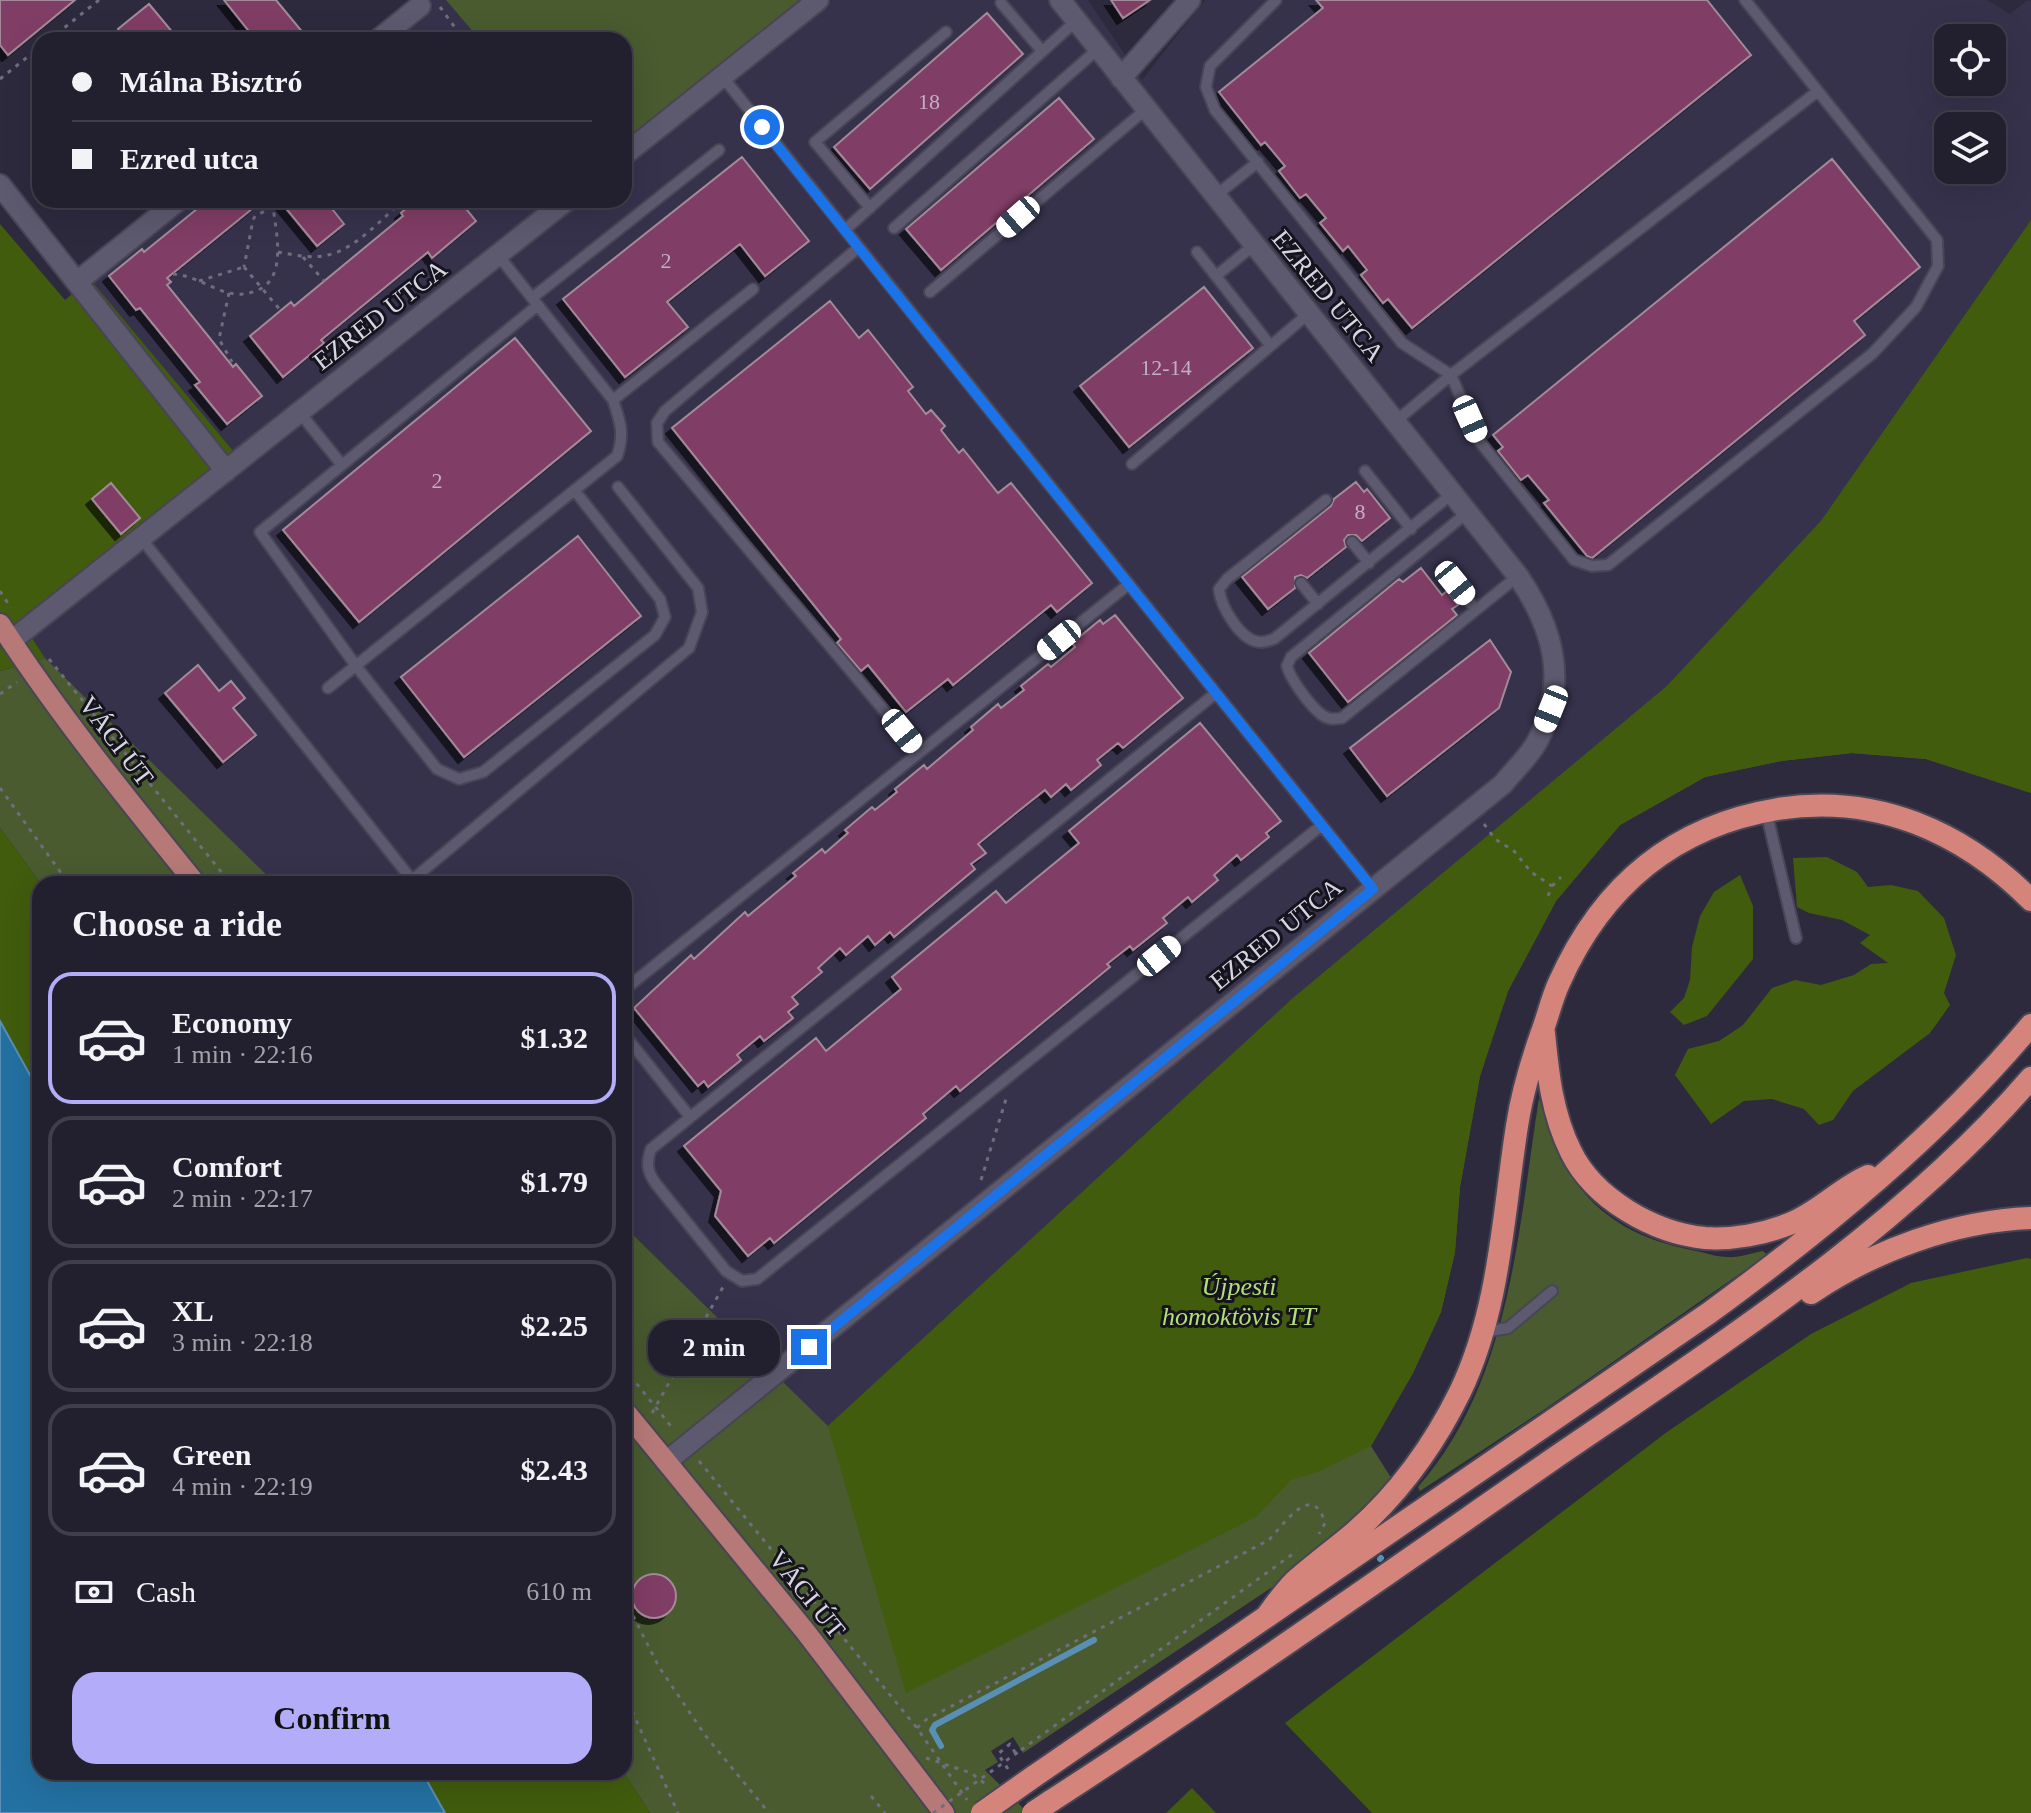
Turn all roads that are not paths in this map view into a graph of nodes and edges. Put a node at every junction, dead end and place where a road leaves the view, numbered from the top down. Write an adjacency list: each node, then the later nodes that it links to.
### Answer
1 (818, 0): 13 (street)
2 (1060, 0): 8 (street, EZRED UTCA)
3 (1190, 0): 14 (street)
4 (1276, 0): 19 (lane)
5 (1745, 0): 15 (lane)
6 (428, 3): 9 (street)
7 (1001, 3): 12 (lane)
8 (1076, 21): 11 (street, EZRED UTCA); 12 (lane)
9 (389, 32)
10 (946, 32): 24 (lane)
11 (1098, 49): 14 (street, EZRED UTCA); 25 (lane)
12 (1042, 51): 24 (lane)
13 (722, 76): 17 (street); 26 (lane)
14 (1121, 78): 16 (street, EZRED UTCA)
15 (1818, 91): 38 (lane); 38 (lane)
16 (1145, 110): 21 (street, EZRED UTCA); 34 (lane)
17 (632, 149)
18 (719, 150): 35 (lane)
19 (1258, 162): 21 (lane); 38 (lane)
20 (0, 185): 32 (street)
21 (1215, 196): 27 (street, EZRED UTCA)
22 (169, 208): 32 (street)
23 (557, 208): 30 (street, EZRED UTCA)
24 (870, 208): 26 (lane)
25 (894, 228)
26 (845, 230): 28 (lane)
27 (1254, 245): 31 (lane); 36 (street, EZRED UTCA)
28 (859, 247): 58 (lane); 65 (lane)
29 (1197, 252): 31 (lane)
30 (498, 255): 35 (lane); 40 (street, EZRED UTCA)
31 (1216, 276): 37 (lane)
32 (77, 282): 44 (street)
33 (753, 289): 39 (lane)
34 (930, 292)
35 (535, 302): 39 (lane); 43 (lane)
36 (1308, 314): 37 (lane); 41 (street, EZRED UTCA)
37 (1270, 345): 42 (lane)
38 (1451, 375): 41 (lane)
39 (613, 400): 47 (lane)
40 (300, 413): 43 (lane); 44 (street, EZRED UTCA)
41 (1396, 421): 48 (street, EZRED UTCA)
42 (1132, 464)
43 (342, 465): 62 (lane)
44 (226, 471): 52 (street, EZRED UTCA)
45 (1365, 471): 51 (lane)
46 (618, 487): 70 (lane)
47 (575, 491): 62 (lane); 62 (lane)
48 (1453, 493): 50 (street, EZRED UTCA); 51 (lane)
49 (1326, 500): 59 (lane)
50 (1468, 512): 55 (street, EZRED UTCA); 60 (lane)
51 (1411, 529): 54 (lane)
52 (141, 538): 61 (street, EZRED UTCA); 69 (lane)
53 (1352, 542): 54 (lane)
54 (1369, 563): 59 (lane)
55 (1518, 576): 60 (lane); 71 (street, EZRED UTCA)
56 (1301, 583): 59 (lane)
57 (1455, 583): 60 (lane)
58 (1129, 584): 64 (lane); 65 (lane)
59 (1318, 604)
60 (1476, 610)
61 (12, 632): 68 (main road, VÁCI ÚT)
62 (356, 666): 63 (lane)
63 (328, 688)
64 (1216, 693): 67 (lane); 79 (lane)
65 (919, 752): 74 (lane)
66 (1766, 811): 72 (highway); 73 (lane); 76 (highway)
67 (1322, 825): 71 (lane); 79 (lane)
68 (190, 876)
69 (409, 876)
70 (417, 876)
71 (1373, 889): 86 (street, EZRED UTCA)
72 (2031, 900)
73 (1796, 938)
74 (632, 984)
75 (2031, 1025): 80 (highway)
76 (1543, 1029): 80 (highway); 83 (highway)
77 (632, 1044): 79 (lane)
78 (2031, 1078): 84 (highway)
79 (690, 1117)
80 (1891, 1166): 87 (highway)
81 (2031, 1218): 84 (highway)
82 (1552, 1291): 83 (lane)
83 (1483, 1332): 87 (highway)
84 (1687, 1368): 89 (highway)
85 (632, 1420): 86 (main road, VÁCI ÚT)
86 (666, 1462): 90 (main road, VÁCI ÚT)
87 (1266, 1617): 88 (highway, bridge)
88 (974, 1807)
89 (1042, 1807)
90 (944, 1813)

